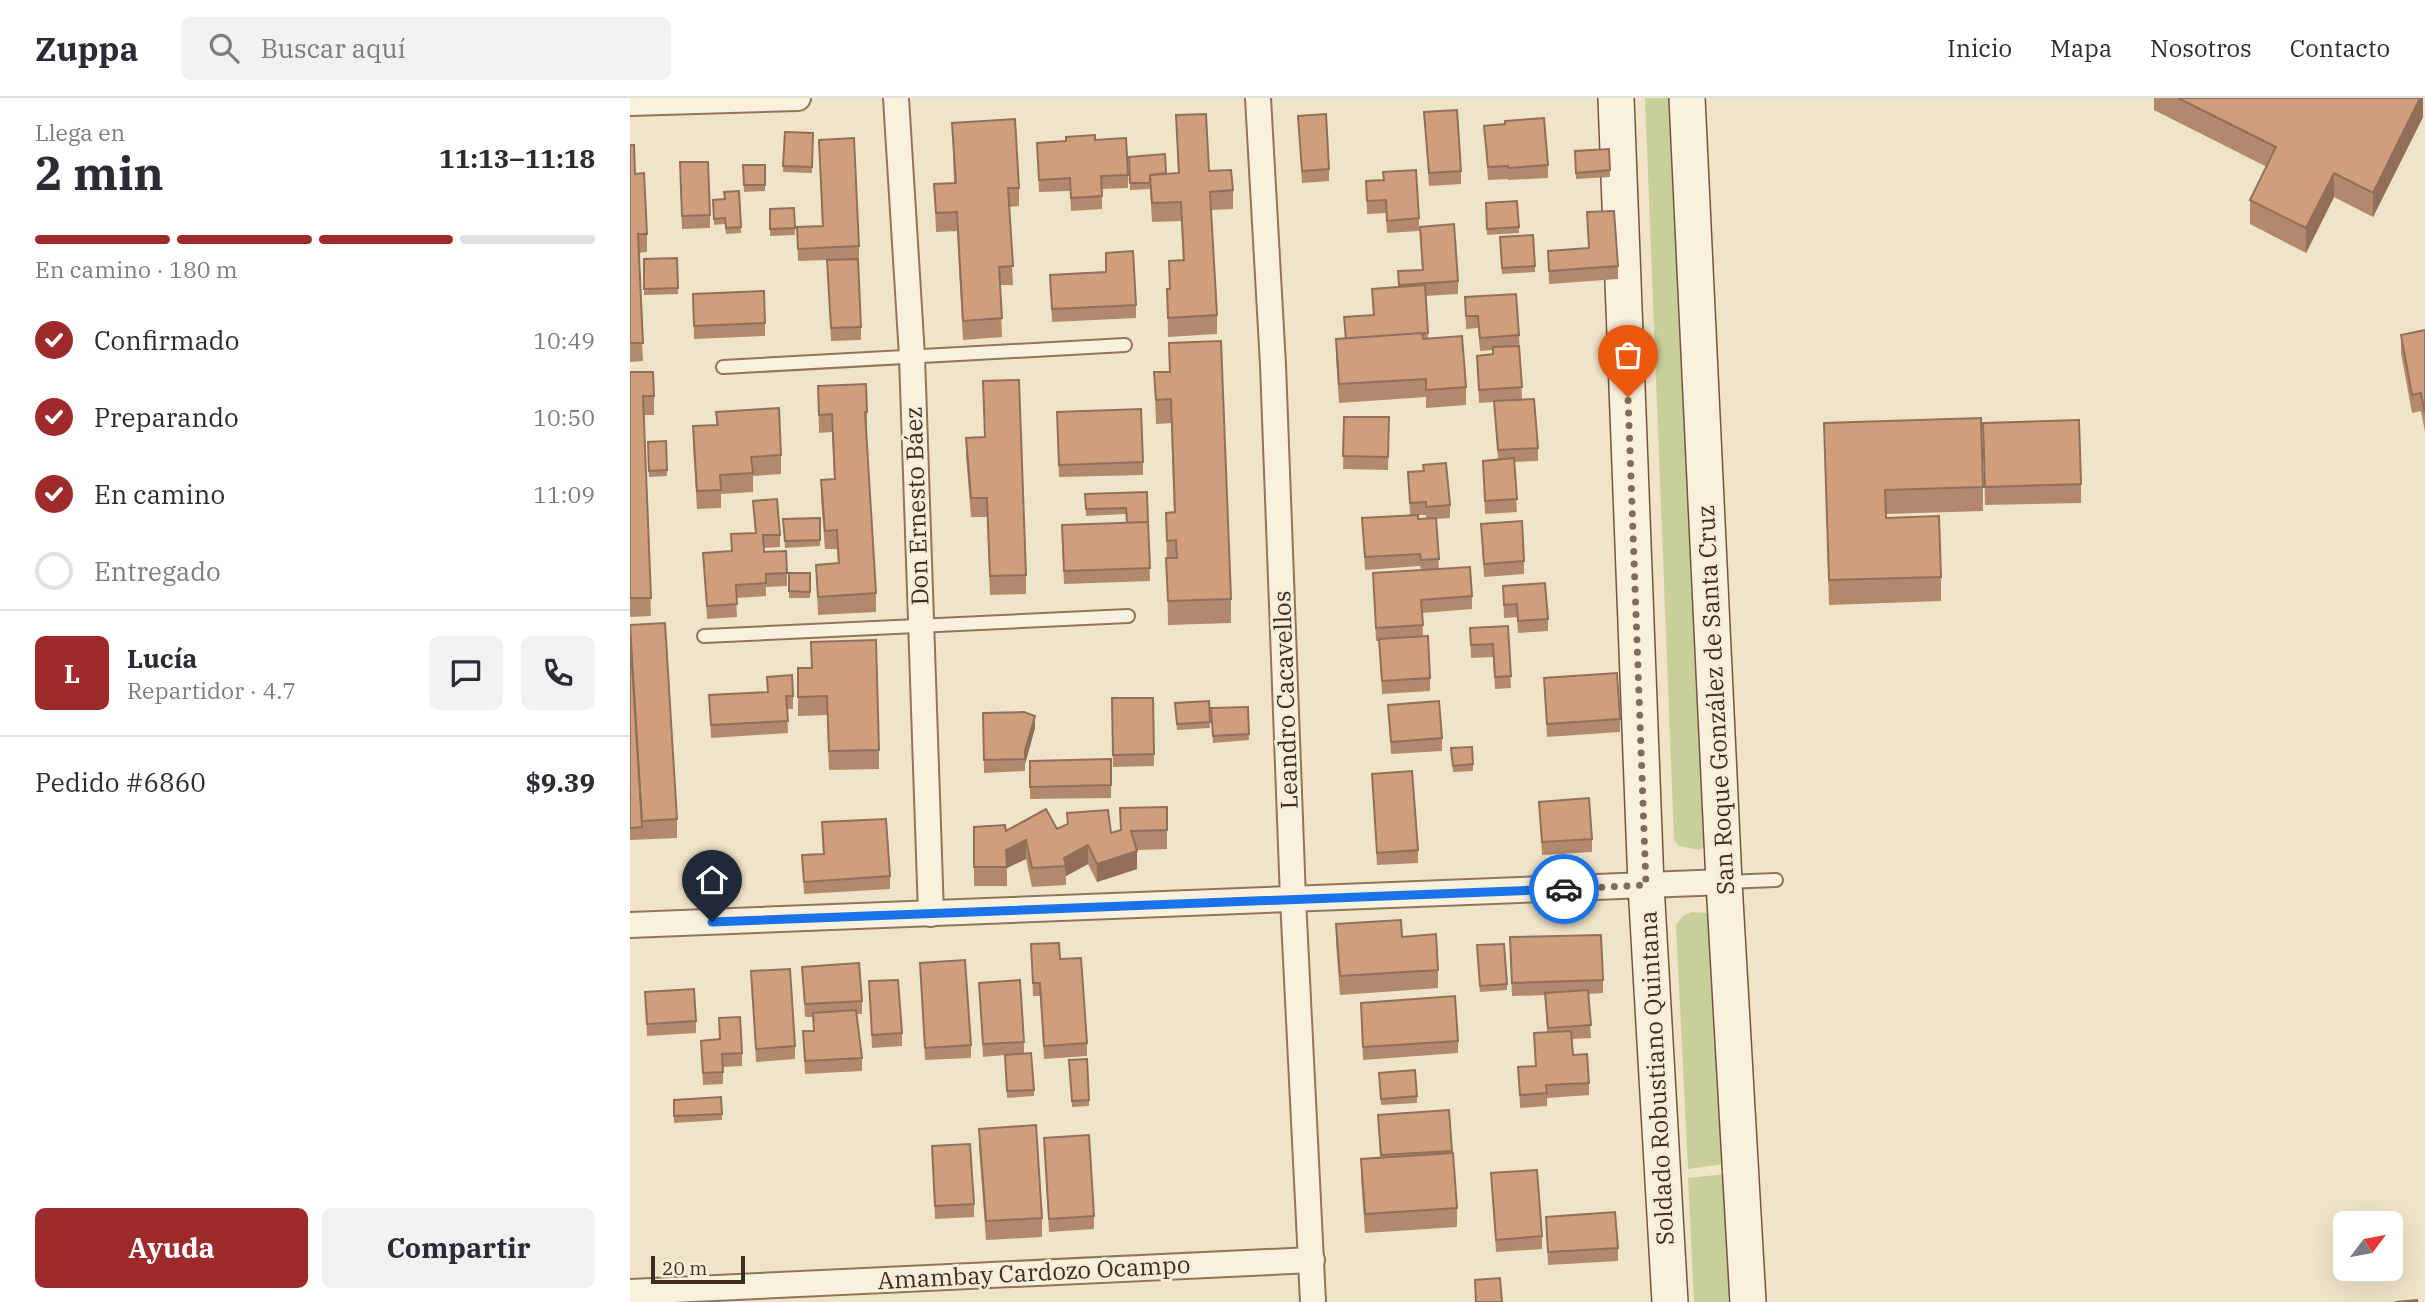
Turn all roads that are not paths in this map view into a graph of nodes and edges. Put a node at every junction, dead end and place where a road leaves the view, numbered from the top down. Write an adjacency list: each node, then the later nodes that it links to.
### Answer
1 (772, 98): 2 (street); 7 (street)
2 (798, 98)
3 (896, 98): 9 (street, Don Ernesto Báez)
4 (1258, 98): 17 (street, Leandro Cacavellos)
5 (1616, 98): 16 (street, Soldado Robustiano Quintana)
6 (1687, 98): 15 (street, San Roque González de Santa Cruz)
7 (630, 103)
8 (1125, 345): 9 (lane)
9 (912, 356): 10 (lane); 12 (street, Don Ernesto Báez)
10 (723, 367)
11 (1128, 616): 12 (lane)
12 (920, 626): 13 (lane); 18 (street, Don Ernesto Báez)
13 (704, 636)
14 (1776, 880): 15 (lane)
15 (1724, 882): 16 (street); 24 (street, San Roque González de Santa Cruz)
16 (1646, 885): 17 (street); 23 (street, Soldado Robustiano Quintana)
17 (1293, 899): 18 (street); 20 (street, Leandro Cacavellos)
18 (931, 914): 19 (street)
19 (630, 925)
20 (1312, 1260): 21 (street, Amambay Cardozo Ocampo); 22 (street, Leandro Cacavellos)
21 (630, 1293)
22 (1313, 1302)
23 (1670, 1302)
24 (1748, 1302)

